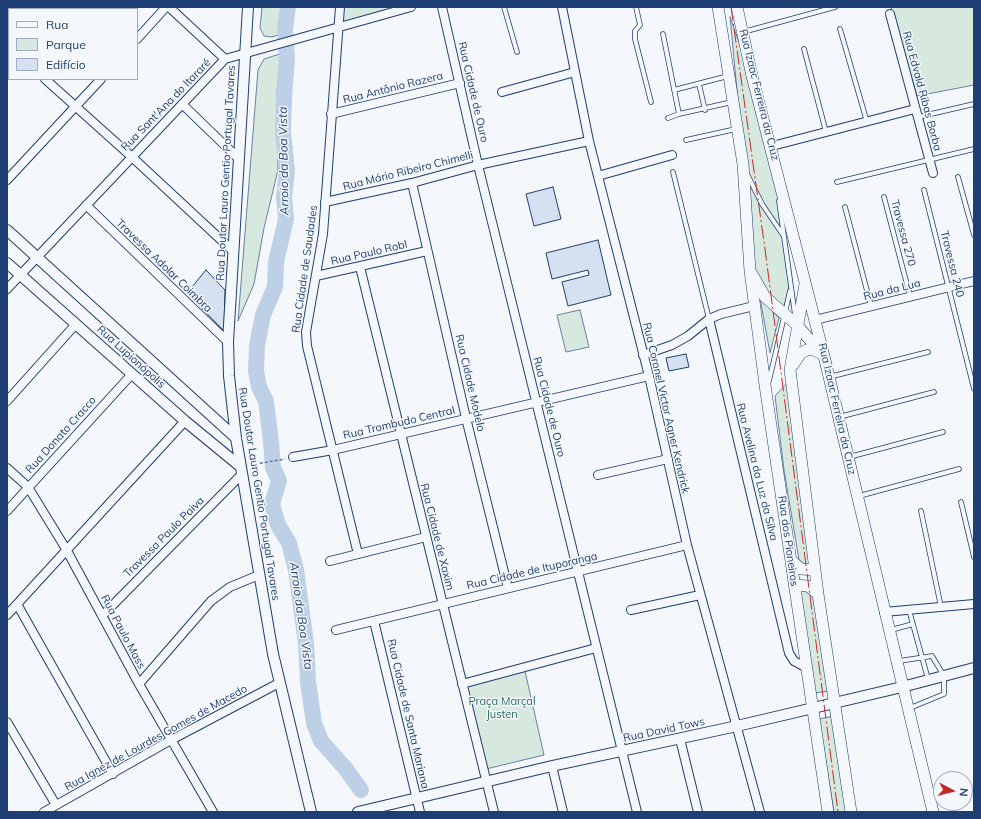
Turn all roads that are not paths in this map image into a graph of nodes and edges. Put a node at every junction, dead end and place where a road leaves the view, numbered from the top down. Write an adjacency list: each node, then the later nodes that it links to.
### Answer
1 (167, 7): 17 (street); 21 (street)
2 (248, 7): 20 (street, Rua Doutor Lauro Gentio Portugal Tavares)
3 (340, 7): 13 (street, Rua Cidade de Saudades)
4 (411, 7): 13 (street, Rua Sant'Ana do Itararé)
5 (442, 7): 26 (street, Rua Cidade de Ouro)
6 (504, 7): 19 (lane)
7 (562, 7): 22 (street, Rua Coronel Victor Agner Kendrick)
8 (636, 7): 30 (lane)
9 (718, 7): 23 (main road, Rua Izaac Ferreira da Cruz)
10 (737, 7): 15 (main road, Rua Izaac Ferreira da Cruz)
11 (835, 7): 15 (lane)
12 (890, 14): 36 (street, Rua Edvald Ribas Borba)
13 (337, 29): 20 (street, Rua Sant'Ana do Itararé); 37 (street, Rua Cidade de Saudades)
14 (840, 29): 40 (lane)
15 (743, 33): 45 (main road, Rua Izaac Ferreira da Cruz)
16 (663, 34): 28 (lane)
17 (138, 38)
18 (804, 49): 42 (lane)
19 (517, 52)
20 (245, 55): 21 (street, Rua Sant'Ana do Itararé); 49 (street, Rua Doutor Lauro Gentio Portugal Tavares)
21 (225, 59): 32 (street, Rua Sant'Ana do Itararé)
22 (575, 72): 29 (street); 44 (street, Rua Coronel Victor Agner Kendrick)
23 (729, 76): 27 (lane); 31 (main road, Rua Izaac Ferreira da Cruz)
24 (47, 80): 34 (street)
25 (100, 80): 34 (street)
26 (460, 83): 37 (street, Rua Antônio Razera); 52 (street, Rua Cidade de Ouro)
27 (699, 84): 28 (lane); 35 (lane)
28 (674, 90): 38 (lane)
29 (502, 92)
30 (652, 102)
31 (733, 102): 35 (lane); 41 (main road, Rua Izaac Ferreira da Cruz)
32 (182, 104): 48 (street, Rua Sant'Ana do Itararé); 49 (street)
33 (974, 104): 36 (lane)
34 (76, 106): 48 (street); 57 (street)
35 (705, 110): 38 (lane)
36 (916, 113): 40 (street); 50 (street, Rua Edvald Ribas Borba)
37 (331, 114): 62 (street, Rua Cidade de Saudades)
38 (679, 114): 39 (lane)
39 (668, 118)
40 (867, 122): 42 (street)
41 (736, 129): 43 (lane); 51 (main road, Rua Izaac Ferreira da Cruz)
42 (826, 132): 45 (street)
43 (686, 140)
44 (589, 141): 52 (street, Rua Mário Ribeiro Chimelli); 55 (street, Rua Coronel Victor Agner Kendrick)
45 (772, 146): 67 (lane); 76 (main road, Rua Izaac Ferreira da Cruz)
46 (974, 149): 50 (lane)
47 (672, 155): 55 (street)
48 (132, 156): 63 (street, Rua Sant'Ana do Itararé); 69 (street)
49 (239, 159): 69 (street, Rua Doutor Lauro Gentio Portugal Tavares)
50 (929, 160): 54 (street, Rua Edvald Ribas Borba); 58 (lane)
51 (743, 164): 67 (lane); 73 (main road, Rua Izaac Ferreira da Cruz)
52 (478, 165): 59 (street, Rua Mário Ribeiro Chimelli); 101 (street, Rua Cidade de Ouro)
53 (673, 172): 85 (lane)
54 (933, 173)
55 (598, 176): 91 (street, Rua Coronel Victor Agner Kendrick)
56 (958, 177): 66 (lane)
57 (7, 180)
58 (838, 182)
59 (412, 183): 62 (street, Rua Mário Ribeiro Chimelli); 68 (street, Rua Cidade Modelo)
60 (924, 190): 78 (lane, Travessa 240)
61 (884, 197): 81 (lane, Travessa 270)
62 (325, 202): 75 (street, Rua Cidade de Saudades)
63 (86, 205): 70 (street, Rua Sant'Ana do Itararé); 89 (street, Travessa Adolar Coimbra)
64 (845, 207): 83 (lane)
65 (7, 230): 70 (street, Rua Lupionópolis)
66 (974, 235)
67 (784, 236): 79 (lane)
68 (427, 250): 72 (street, Rua Paulo Robl); 103 (street, Rua Cidade Modelo)
69 (233, 251): 89 (street, Rua Doutor Lauro Gentio Portugal Tavares)
70 (36, 257): 74 (street, Rua Sant'Ana do Itararé); 107 (street, Rua Lupionópolis)
71 (7, 263): 74 (street, Rua Lupionópolis)
72 (360, 267): 75 (street, Rua Paulo Robl); 106 (street, Rua Cidade de Xaxim)
73 (750, 270): 82 (main road, Rua dos Pioneiros); 84 (main road)
74 (20, 274): 80 (street, Rua Sant'Ana do Itararé); 87 (street, Rua Lupionópolis)
75 (316, 276): 108 (street, Rua Cidade de Saudades)
76 (806, 280): 86 (main road, Rua Izaac Ferreira da Cruz); 88 (main road, Rua dos Pioneiros)
77 (974, 281): 78 (street, Rua da Lua)
78 (949, 287): 81 (street, Rua da Lua); 97 (lane, Travessa 240)
79 (791, 288): 84 (lane); 88 (lane)
80 (7, 289)
81 (910, 297): 83 (street, Rua da Lua)
82 (754, 306): 85 (street); 98 (main road, Rua dos Pioneiros)
83 (871, 306): 86 (street, Rua da Lua)
84 (784, 315): 88 (main road); 98 (lane)
85 (709, 319): 91 (street); 151 (street, Rua Avelina da Luz da Silva)
86 (815, 320): 92 (main road, Rua Izaac Ferreira da Cruz)
87 (76, 324): 94 (street, Rua Lupionópolis); 100 (street)
88 (797, 325): 92 (main road); 93 (main road, Rua dos Pioneiros)
89 (228, 342): 107 (street, Rua Doutor Lauro Gentio Portugal Tavares)
90 (928, 352): 96 (lane)
91 (643, 355): 95 (street, Rua Coronel Victor Agner Kendrick)
92 (824, 356): 93 (main road); 96 (main road, Rua Izaac Ferreira da Cruz)
93 (790, 370): 128 (main road, Rua dos Pioneiros)
94 (132, 374): 104 (street, Rua Lupionópolis); 116 (street, Rua Donato Cracco)
95 (649, 376): 101 (street, Rua Trombudo Central); 111 (street, Rua Coronel Victor Agner Kendrick)
96 (829, 378): 102 (main road, Rua Izaac Ferreira da Cruz)
97 (974, 389)
98 (766, 392): 127 (main road, Rua dos Pioneiros)
99 (934, 392): 102 (lane)
100 (7, 401)
101 (536, 402): 103 (street, Rua Trombudo Central); 129 (street, Rua Cidade de Ouro)
102 (838, 417): 109 (main road, Rua Izaac Ferreira da Cruz)
103 (466, 418): 106 (street, Rua Trombudo Central); 132 (street, Rua Cidade Modelo)
104 (185, 421): 114 (street, Rua Lupionópolis); 123 (street)
105 (943, 432): 109 (lane)
106 (401, 433): 108 (street, Rua Trombudo Central); 121 (street, Rua Cidade de Xaxim)
107 (236, 438): 114 (street, Rua Doutor Lauro Gentio Portugal Tavares)
108 (333, 450): 110 (street, Rua Trombudo Central); 124 (street, Rua Cidade de Saudades)
109 (848, 457): 117 (main road, Rua Izaac Ferreira da Cruz)
110 (290, 458)
111 (668, 459): 115 (street); 122 (street, Rua Coronel Victor Agner Kendrick)
112 (7, 468): 116 (street, Rua Paulo Mass)
113 (959, 469): 117 (lane)
114 (242, 471): 130 (street, Rua Doutor Lauro Gentio Portugal Tavares); 143 (street, Travessa Paulo Paiva)
115 (598, 475)
116 (28, 487): 119 (street, Rua Donato Cracco); 123 (street, Rua Paulo Mass)
117 (857, 496): 141 (main road, Rua Izaac Ferreira da Cruz)
118 (961, 502): 125 (lane)
119 (7, 511)
120 (921, 511): 138 (lane)
121 (426, 537): 124 (street); 136 (street, Rua Cidade de Xaxim)
122 (687, 545): 129 (street, Rua Cidade de Ituporanga); 134 (street, Rua Coronel Victor Agner Kendrick)
123 (66, 549): 135 (street); 143 (street, Rua Paulo Mass)
124 (358, 554): 126 (street)
125 (974, 557)
126 (330, 560)
127 (791, 560): 128 (main road); 131 (main road, Rua dos Pioneiros)
128 (815, 570): 133 (main road, Rua dos Pioneiros)
129 (578, 572): 132 (street, Rua Cidade de Ituporanga); 148 (street, Rua Cidade de Ouro)
130 (259, 575): 155 (street, Rua Doutor Lauro Gentio Portugal Tavares); 156 (street)
131 (794, 585): 133 (main road); 151 (main road, Rua dos Pioneiros)
132 (508, 588): 136 (street, Rua Cidade de Ituporanga)
133 (818, 594): 159 (main road, Rua dos Pioneiros)
134 (700, 595): 139 (street); 163 (street, Rua Coronel Victor Agner Kendrick)
135 (17, 604): 142 (street); 168 (street)
136 (442, 604): 144 (street, Rua Cidade de Ituporanga); 157 (street, Rua Cidade de Xaxim)
137 (974, 604): 138 (street)
138 (941, 607): 140 (street)
139 (631, 610)
140 (908, 610): 141 (street); 145 (lane)
141 (884, 612): 147 (main road, Rua Izaac Ferreira da Cruz)
142 (7, 615)
143 (102, 616): 156 (street, Rua Paulo Mass)
144 (374, 621): 146 (street, Rua Cidade de Ituporanga); 170 (street, Rua Cidade de Santa Mariana)
145 (913, 624): 147 (lane); 149 (lane)
146 (336, 630)
147 (889, 630): 150 (main road, Rua Izaac Ferreira da Cruz)
148 (596, 648): 157 (street); 166 (street, Rua Cidade de Ouro)
149 (921, 658): 150 (lane); 153 (lane); 154 (lane)
150 (896, 662): 158 (main road, Rua Izaac Ferreira da Cruz)
151 (807, 668): 160 (main road, Rua dos Pioneiros)
152 (974, 668): 153 (street, Rua David Tows)
153 (944, 676): 154 (street, Rua David Tows); 161 (lane)
154 (928, 680): 158 (street, Rua David Tows)
155 (279, 683): 165 (street, Rua Ignez de Lourdes Gomes de Macedo); 174 (street, Rua Doutor Lauro Gentio Portugal Tavares)
156 (139, 684): 165 (street, Rua Paulo Mass)
157 (462, 684): 169 (street, Rua Cidade de Xaxim)
158 (902, 687): 159 (street, Rua David Tows); 161 (main road, Rua Izaac Ferreira da Cruz)
159 (835, 703): 160 (street, Rua David Tows); 183 (main road, Rua dos Pioneiros)
160 (813, 708): 163 (street, Rua David Tows); 182 (main road, Rua dos Pioneiros)
161 (907, 709): 184 (main road, Rua Izaac Ferreira da Cruz)
162 (7, 722): 171 (street)
163 (737, 726): 164 (street, Rua David Tows); 181 (street, Rua Coronel Victor Agner Kendrick)
164 (680, 739): 166 (street, Rua David Tows); 180 (street)
165 (171, 740): 168 (street, Rua Ignez de Lourdes Gomes de Macedo); 173 (street, Rua Paulo Mass)
166 (622, 751): 167 (street, Rua David Tows); 179 (street, Rua Cidade de Ouro)
167 (552, 766): 169 (street, Rua David Tows); 178 (street)
168 (113, 774): 171 (street, Rua Ignez de Lourdes Gomes de Macedo)
169 (486, 782): 170 (street, Rua David Tows); 177 (street, Rua Cidade de Xaxim)
170 (416, 798): 175 (street, Rua David Tows); 176 (street, Rua Cidade de Santa Mariana)
171 (56, 806): 172 (street, Rua Ignez de Lourdes Gomes de Macedo)
172 (44, 812)
173 (213, 812)
174 (311, 812)
175 (358, 812)
176 (420, 812)
177 (494, 812)
178 (563, 812)
179 (637, 812)
180 (698, 812)
181 (760, 812)
182 (828, 812)
183 (850, 812)
184 (933, 812)

